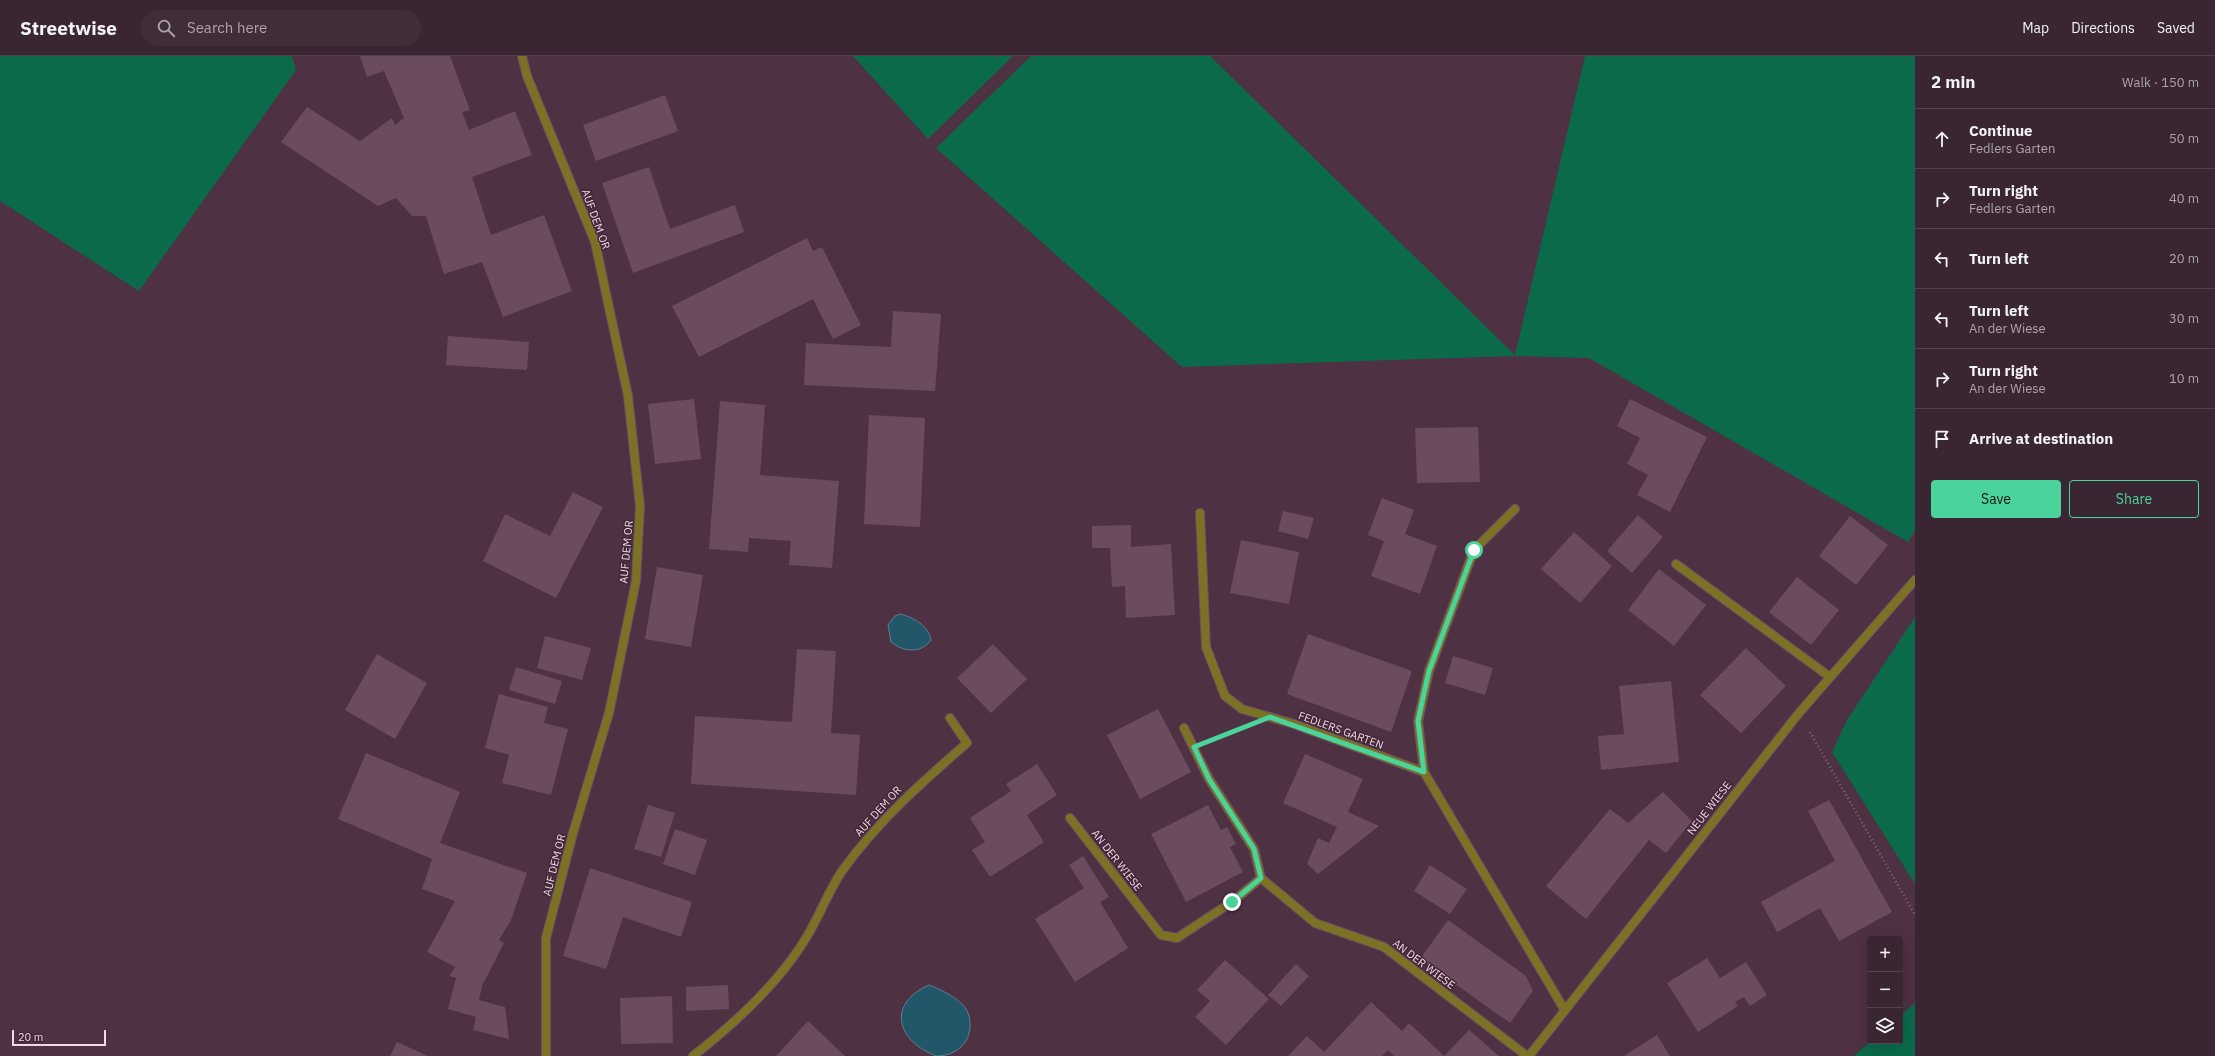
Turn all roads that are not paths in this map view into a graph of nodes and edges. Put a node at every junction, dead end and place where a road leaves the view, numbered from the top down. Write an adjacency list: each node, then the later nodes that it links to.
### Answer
1 (522, 56): 13 (street, AUF DEM OR)
2 (1515, 509): 9 (street)
3 (1200, 513): 9 (street, FEDLERS GARTEN)
4 (1676, 564): 6 (street)
5 (1915, 580): 6 (street, NEUE WIESE)
6 (1830, 677): 12 (street, NEUE WIESE)
7 (950, 718): 14 (street, AUF DEM OR)
8 (1184, 728): 11 (street)
9 (1424, 772): 12 (street)
10 (1070, 818): 11 (street, AN DER WIESE)
11 (1261, 878): 15 (street, AN DER WIESE)
12 (1564, 1009): 15 (street, NEUE WIESE)
13 (546, 1056)
14 (693, 1056)
15 (1528, 1056)

